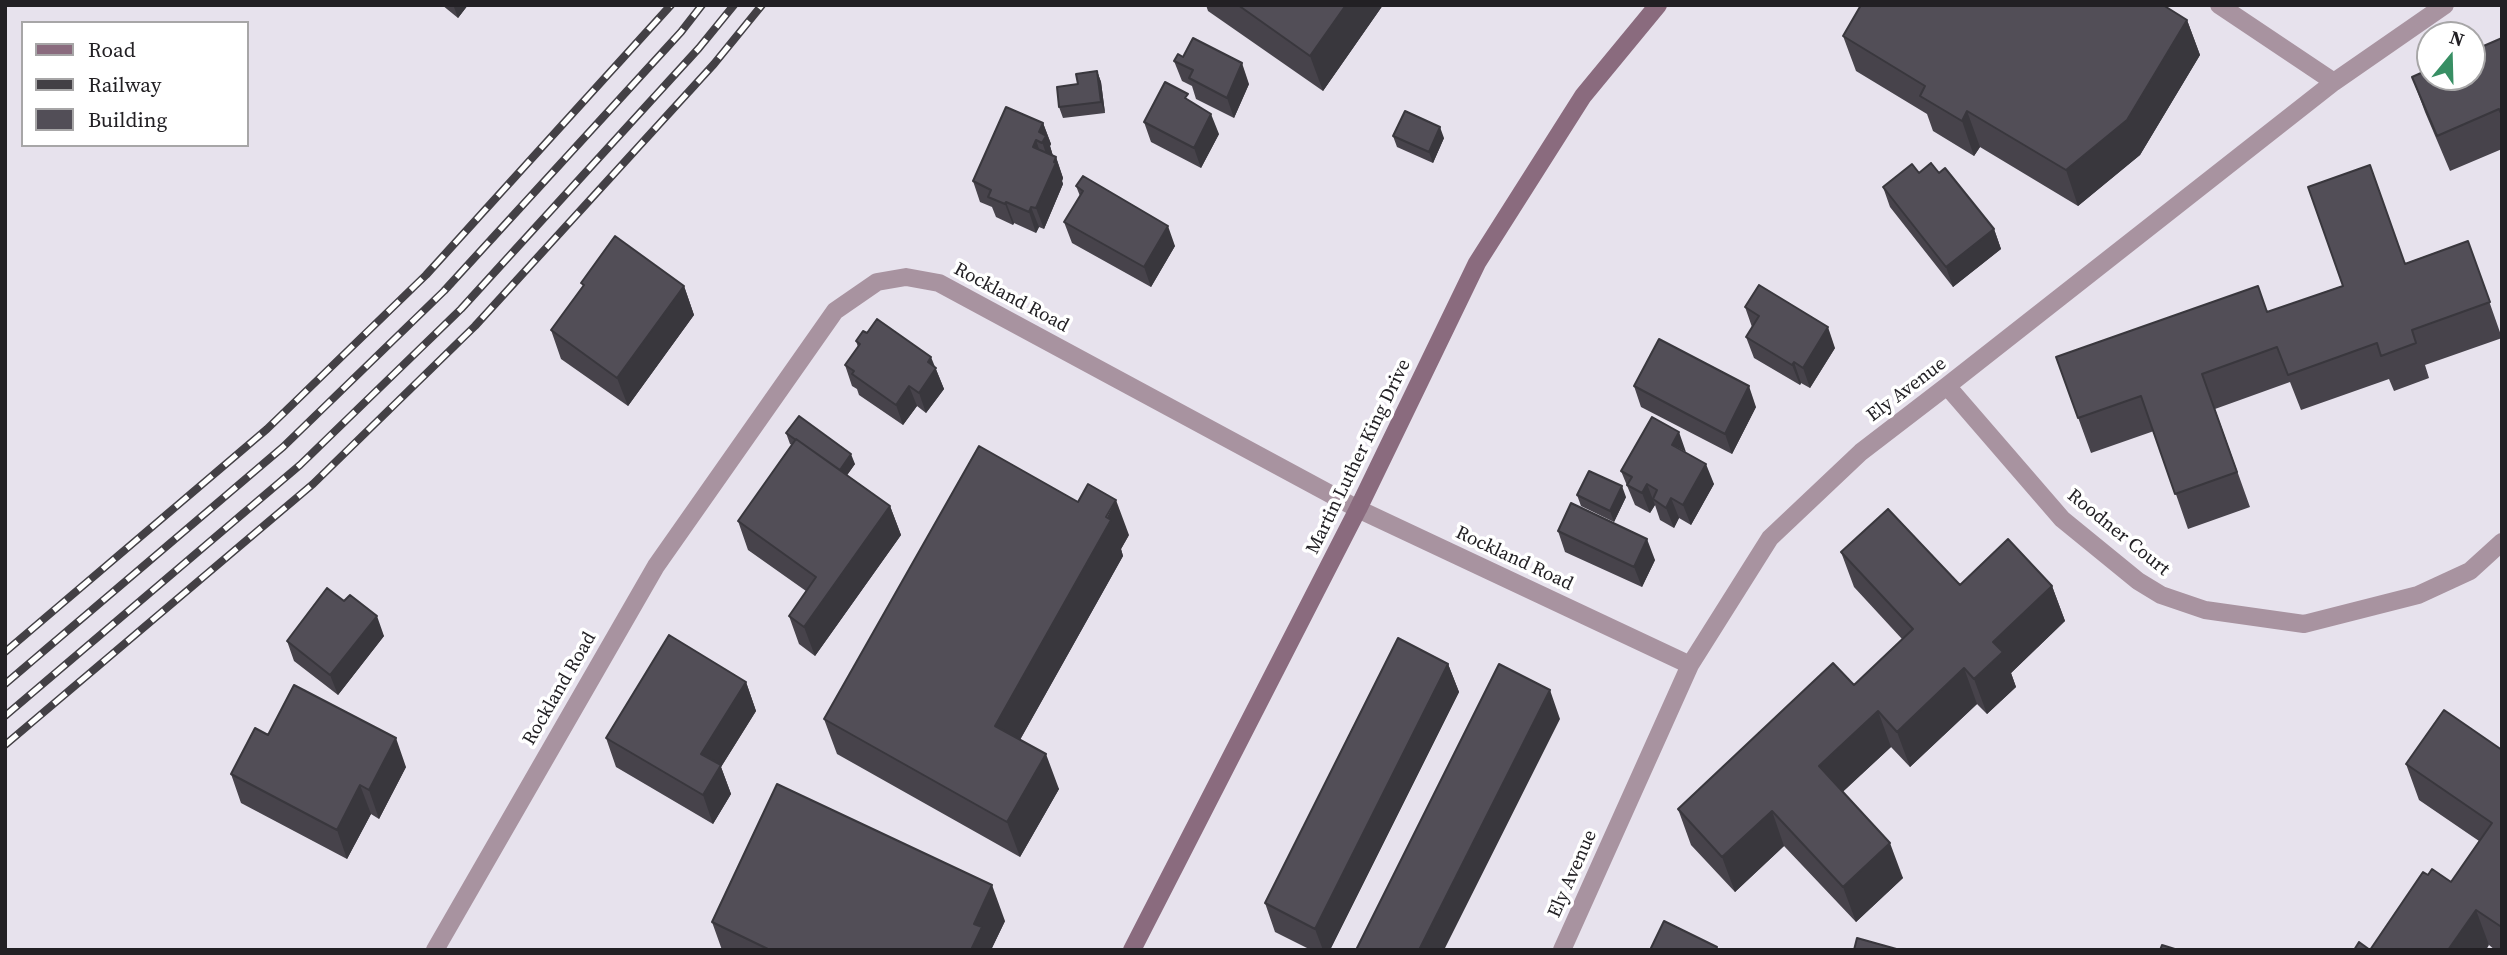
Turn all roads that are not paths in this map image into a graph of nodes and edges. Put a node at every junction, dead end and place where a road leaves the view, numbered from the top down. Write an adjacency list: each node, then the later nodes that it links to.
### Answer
1 (1658, 5): 6 (main road, Martin Luther King Drive)
2 (2219, 5): 4 (street)
3 (2445, 5): 4 (street, Ely Avenue)
4 (2334, 82): 5 (street, Ely Avenue)
5 (1947, 386): 7 (street, Roodner Court); 8 (street, Ely Avenue)
6 (1358, 509): 8 (street, Rockland Road); 9 (street, Rockland Road); 10 (main road, Martin Luther King Drive)
7 (2502, 542)
8 (1690, 665): 11 (street, Ely Avenue)
9 (435, 950)
10 (1132, 950)
11 (1562, 950)

